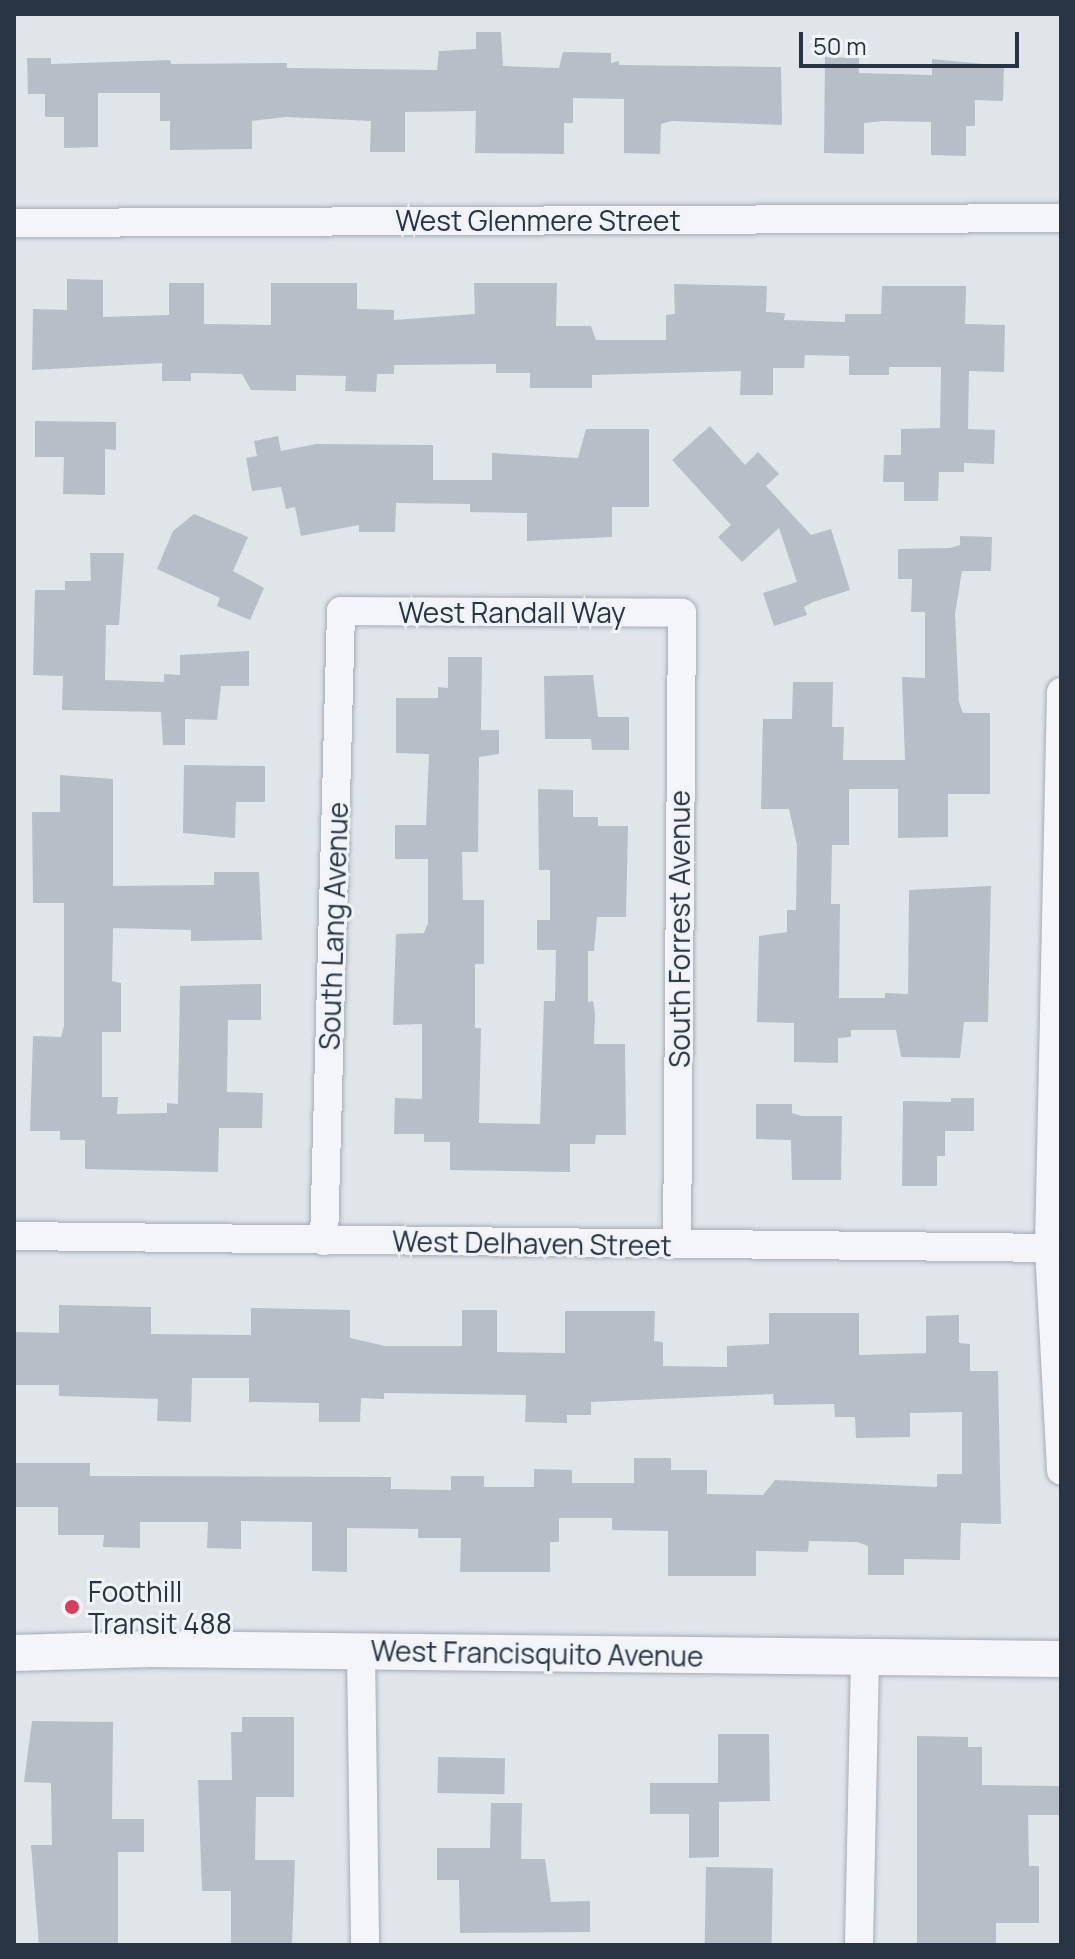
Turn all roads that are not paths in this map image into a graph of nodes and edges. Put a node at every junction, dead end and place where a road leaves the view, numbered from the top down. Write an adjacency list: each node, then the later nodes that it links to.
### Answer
1 (1061, 218): 2 (street, West Glenmere Street)
2 (14, 223)
3 (341, 611): 4 (street, West Randall Way); 7 (street, South Lang Avenue)
4 (682, 613): 8 (street, South Forrest Avenue)
5 (1061, 692): 9 (street)
6 (14, 1236): 7 (street, West Delhaven Street)
7 (324, 1241): 8 (street, West Delhaven Street)
8 (677, 1244): 9 (street, West Delhaven Street)
9 (1049, 1248): 10 (street)
10 (1061, 1471)
11 (361, 1651): 12 (street, West Francisquito Avenue); 13 (street, West Francisquito Avenue); 15 (street)
12 (14, 1653)
13 (865, 1656): 14 (street, West Francisquito Avenue); 16 (street)
14 (1061, 1659)
15 (365, 1945)
16 (859, 1945)

